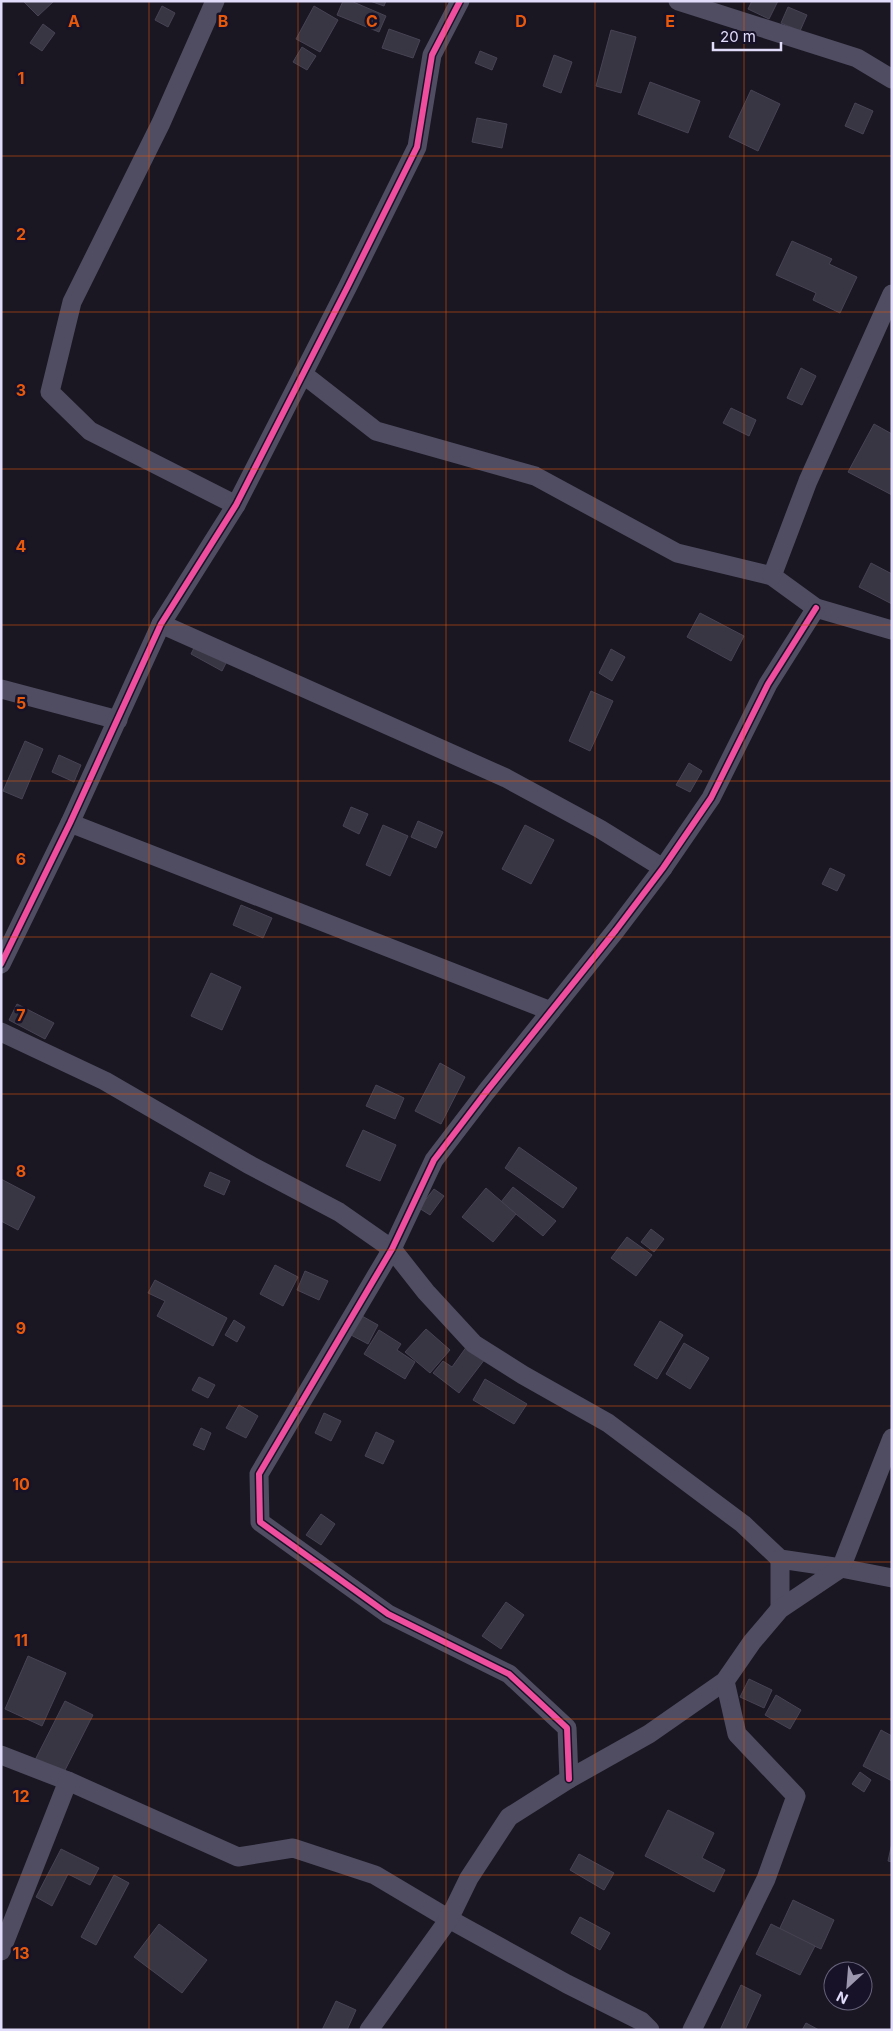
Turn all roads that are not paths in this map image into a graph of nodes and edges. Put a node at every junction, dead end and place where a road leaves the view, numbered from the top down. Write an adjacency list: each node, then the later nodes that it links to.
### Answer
1 (215, 1): 7 (street)
2 (460, 1): 6 (street)
3 (678, 1): 4 (street)
4 (892, 79)
5 (892, 294): 8 (street)
6 (303, 374): 7 (street); 8 (street)
7 (236, 505): 10 (street)
8 (772, 576): 9 (street)
9 (816, 608): 11 (street); 15 (street)
10 (161, 624): 13 (street); 15 (street)
11 (892, 630)
12 (1, 689): 13 (street)
13 (118, 720): 14 (street)
14 (70, 823): 16 (street); 17 (street)
15 (663, 868): 17 (street)
16 (1, 964)
17 (551, 1011): 19 (street)
18 (1, 1032): 19 (street)
19 (392, 1249): 21 (street); 27 (street)
20 (892, 1438): 22 (street)
21 (780, 1559): 22 (street); 24 (street)
22 (841, 1568): 23 (street); 24 (street)
23 (892, 1578)
24 (780, 1609): 25 (street)
25 (725, 1681): 27 (street); 33 (street)
26 (1, 1755): 28 (street)
27 (569, 1779): 29 (street)
28 (68, 1782): 29 (street); 30 (street)
29 (449, 1919): 31 (street); 32 (street)
30 (1, 1951)
31 (369, 2030)
32 (650, 2030)
33 (692, 2030)

